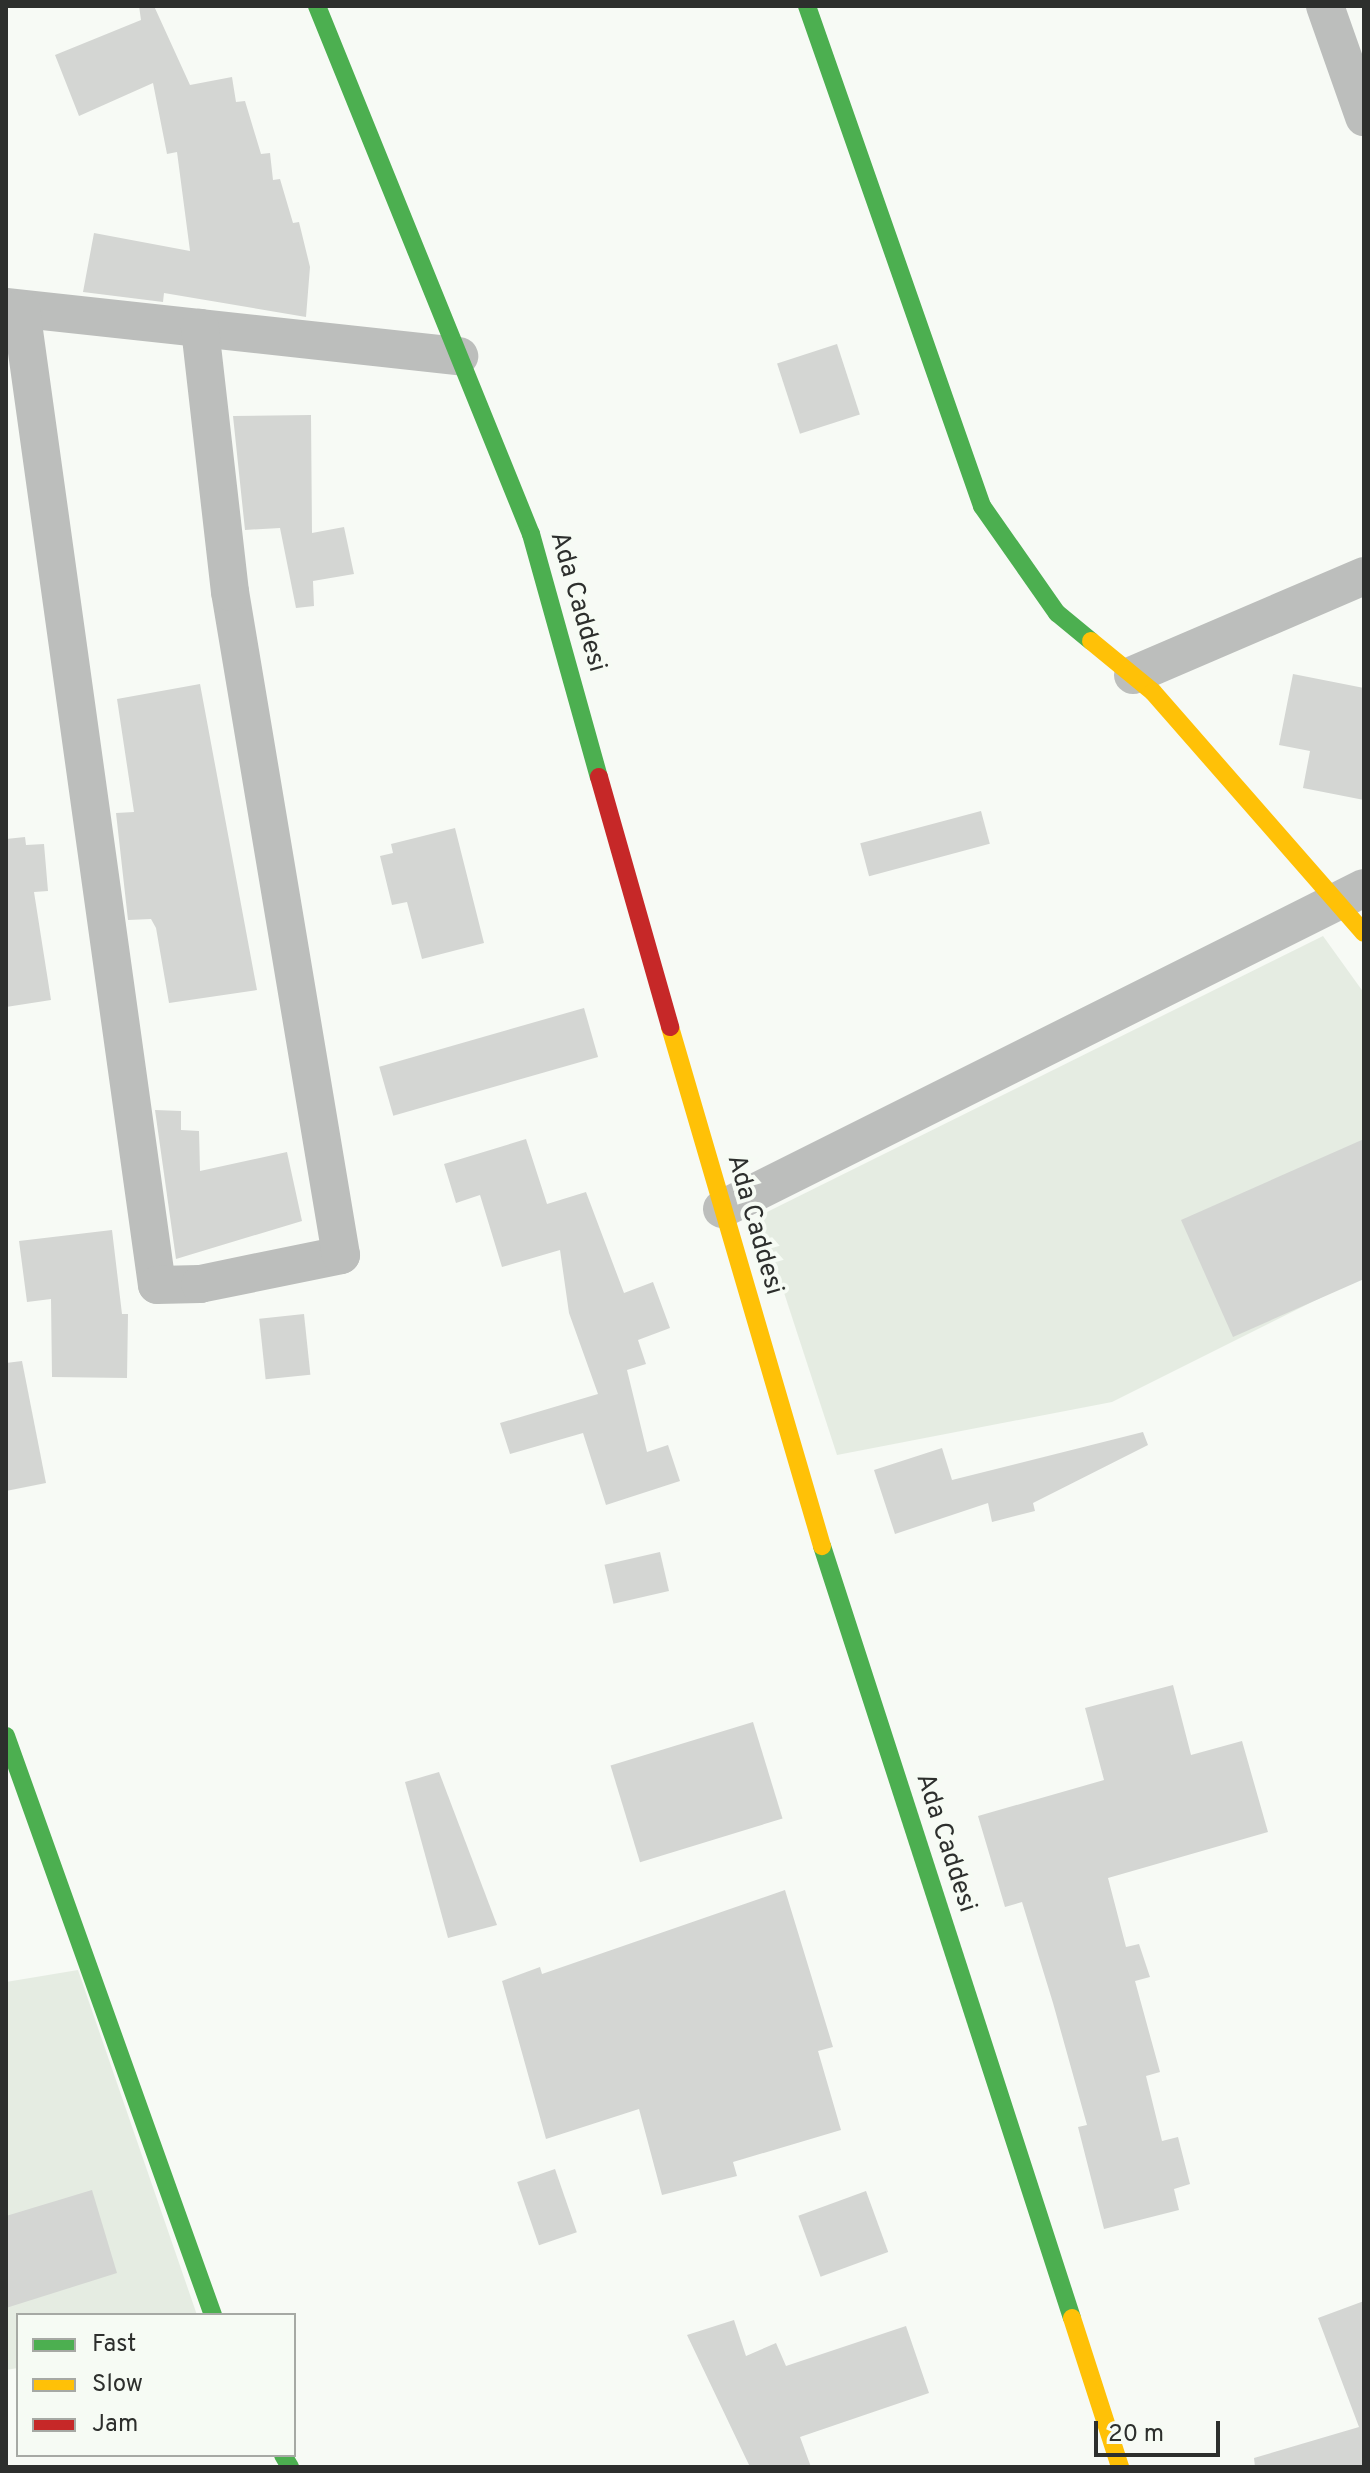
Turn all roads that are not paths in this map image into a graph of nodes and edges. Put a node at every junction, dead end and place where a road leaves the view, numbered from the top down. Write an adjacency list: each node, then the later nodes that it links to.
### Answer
1 (317, 6): 7 (main road, Ada Caddesi)
2 (807, 6): 9 (main road)
3 (1325, 6): 4 (street)
4 (1364, 117)
5 (14, 308): 6 (street); 6 (street)
6 (200, 328): 7 (street)
7 (459, 356): 12 (main road, Ada Caddesi)
8 (1364, 576): 9 (street)
9 (1133, 675): 10 (main road)
10 (1350, 895): 11 (main road); 12 (street)
11 (1364, 933)
12 (722, 1209): 15 (main road, Ada Caddesi)
13 (6, 1736): 14 (main road)
14 (212, 2313)
15 (1120, 2467)

